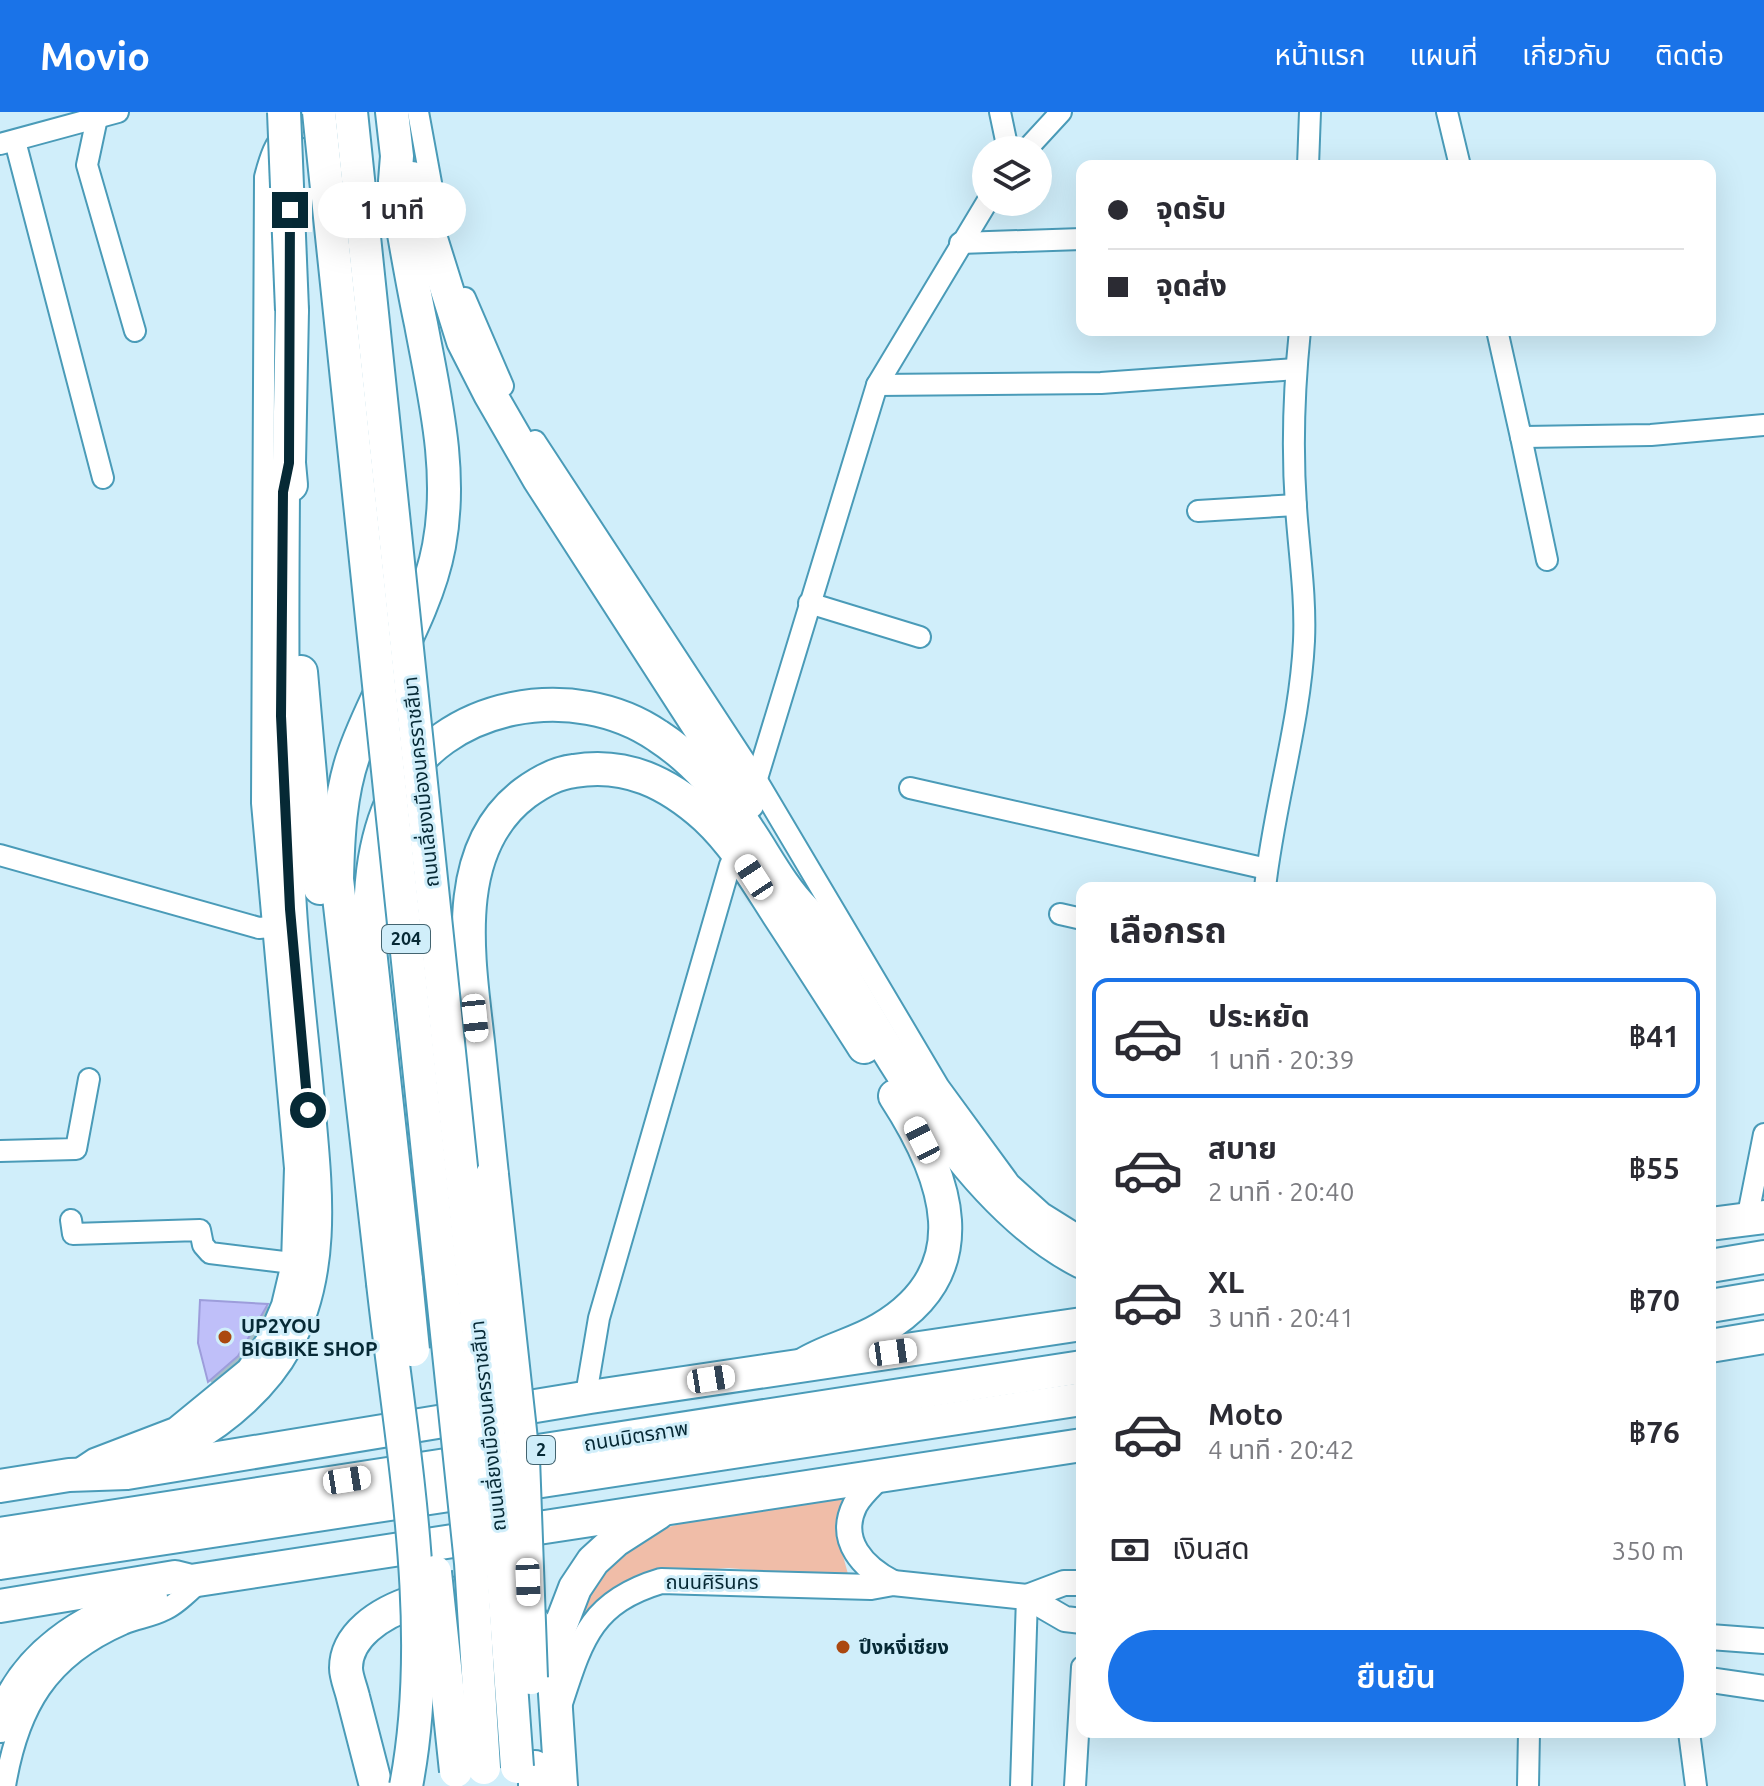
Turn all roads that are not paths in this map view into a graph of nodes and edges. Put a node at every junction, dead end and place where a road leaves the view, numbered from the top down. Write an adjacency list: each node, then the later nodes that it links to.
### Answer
1 (118, 112): 12 (street)
2 (284, 112): 29 (highway, bridge)
3 (319, 112): 95 (highway, ถนนเลี่ยงเมืองนครราชสีมา / 204, bridge)
4 (351, 112): 94 (highway, ถนนเลี่ยงเมืองนครราชสีมา / 204, bridge)
5 (363, 112): 44 (street)
6 (392, 112): 21 (highway)
7 (418, 112): 36 (street)
8 (1000, 112): 13 (street)
9 (1061, 112): 14 (street)
10 (1310, 112): 16 (street)
11 (1447, 112): 17 (street)
12 (97, 118): 15 (street); 22 (street)
13 (1005, 136)
14 (1039, 136)
15 (7, 142): 30 (street)
16 (1308, 160)
17 (1459, 160)
18 (978, 216): 20 (street)
19 (1076, 239): 20 (street)
20 (960, 243): 26 (street)
21 (425, 274): 41 (highway); 56 (highway)
22 (135, 331)
23 (1299, 336): 25 (street)
24 (1498, 336): 28 (street)
25 (1296, 369): 26 (street); 31 (street)
26 (877, 385): 34 (street)
27 (1764, 425): 28 (street)
28 (1521, 437): 33 (street)
29 (289, 463): 56 (highway); 69 (highway)
30 (103, 478)
31 (1296, 505): 32 (street); 40 (street)
32 (1198, 511)
33 (1547, 560)
34 (809, 603): 35 (street); 36 (street)
35 (920, 637)
36 (754, 782): 51 (street)
37 (910, 788): 40 (street)
38 (0, 855): 44 (street)
39 (727, 866): 66 (street)
40 (1266, 878)
41 (805, 911): 53 (highway); 56 (highway)
42 (1060, 914): 43 (street)
43 (1076, 918)
44 (270, 927): 54 (street)
45 (89, 1079): 47 (street)
46 (1764, 1134): 48 (street)
47 (0, 1151)
48 (1755, 1218): 50 (highway)
49 (71, 1220): 54 (street)
50 (1716, 1223)
51 (1076, 1234)
52 (1764, 1257): 55 (highway)
53 (1076, 1259)
54 (292, 1263): 70 (street)
55 (1716, 1265)
56 (384, 1283): 95 (highway, bridge); 96 (highway); 98 (highway, bridge)
57 (1764, 1297): 58 (highway)
58 (1716, 1305)
59 (1076, 1325): 62 (highway)
60 (1764, 1337): 61 (highway)
61 (1716, 1345)
62 (862, 1356): 63 (highway); 65 (highway)
63 (803, 1365): 66 (highway); 94 (highway, bridge)
64 (1076, 1368): 65 (highway, ถนนมิตรภาพ / 2)
65 (947, 1388): 75 (highway, ถนนมิตรภาพ / 2)
66 (590, 1397): 69 (highway)
67 (1076, 1400): 74 (highway, ถนนมิตรภาพ / 2)
68 (1076, 1446): 71 (highway)
69 (109, 1472): 70 (highway)
70 (69, 1475): 72 (highway)
71 (881, 1475): 73 (highway); 79 (street)
72 (0, 1486)
73 (667, 1506): 76 (highway); 86 (highway)
74 (261, 1523): 76 (highway); 77 (highway, ถนนมิตรภาพ / 2)
75 (0, 1534)
76 (357, 1555): 78 (highway)
77 (0, 1563)
78 (197, 1580): 82 (highway); 90 (highway); 97 (street)
79 (893, 1583): 81 (street, ถนนศิรินคร); 89 (street, ถนนศิรินคร)
80 (1076, 1583): 81 (street, ถนนศิรินคร)
81 (1027, 1597): 83 (street, ถนนศิรินคร); 100 (street)
82 (0, 1606)
83 (1076, 1620)
84 (1716, 1637): 85 (street)
85 (1764, 1641)
86 (552, 1648): 89 (highway); 96 (highway)
87 (1716, 1681): 88 (street)
88 (1764, 1688)
89 (558, 1711): 99 (highway)
90 (0, 1726)
91 (1078, 1738): 101 (street)
92 (1529, 1738): 102 (street)
93 (1690, 1738): 103 (street)
94 (526, 1776)
95 (470, 1778)
96 (373, 1779)
97 (5, 1786)
98 (406, 1786)
99 (561, 1786)
100 (1021, 1786)
101 (1075, 1786)
102 (1528, 1786)
103 (1696, 1786)

